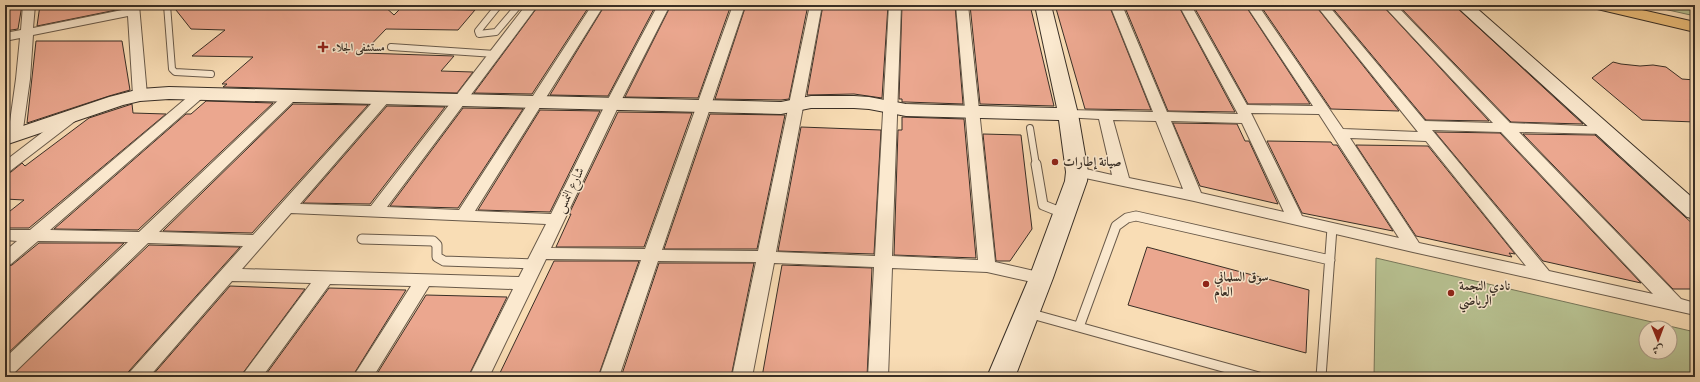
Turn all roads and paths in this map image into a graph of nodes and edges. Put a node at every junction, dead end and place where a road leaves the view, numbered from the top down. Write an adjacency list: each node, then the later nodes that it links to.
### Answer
1 (29, 5): 24 (street)
2 (167, 5): 28 (lane)
3 (499, 5): 4 (lane)
4 (519, 5)
5 (532, 5): 27 (street)
6 (598, 5): 34 (street)
7 (664, 5): 35 (street, شارع النمس)
8 (739, 5): 36 (street)
9 (816, 5): 37 (street)
10 (895, 5): 38 (street)
11 (962, 5): 40 (street)
12 (1043, 5): 41 (street)
13 (1116, 5): 45 (street)
14 (1185, 5): 42 (street)
15 (1252, 5): 39 (street)
16 (1322, 5): 46 (street)
17 (1389, 5): 48 (street)
18 (1463, 5): 49 (street)
19 (1599, 5): 23 (highway)
20 (1624, 5): 22 (highway)
21 (133, 8): 24 (street); 30 (street)
22 (1695, 22)
23 (1695, 27)
24 (27, 33): 25 (street); 52 (street)
25 (5, 37)
26 (391, 47): 27 (lane)
27 (495, 54): 33 (street)
28 (211, 74)
29 (201, 93): 30 (street); 31 (street); 66 (street)
30 (140, 95): 43 (street)
31 (291, 96): 32 (street); 67 (street)
32 (384, 98): 33 (street); 57 (street)
33 (462, 99): 34 (street); 58 (street)
34 (536, 101): 35 (street); 61 (street)
35 (613, 103): 36 (street); 62 (street, شارع النمس)
36 (704, 105): 37 (street); 71 (street)
37 (795, 106): 38 (street); 72 (street)
38 (891, 108): 40 (street); 76 (street)
39 (1323, 110): 42 (street); 50 (street)
40 (972, 111): 41 (street); 77 (street)
41 (1068, 114): 44 (street); 54 (street)
42 (1244, 114): 45 (street); 63 (street)
43 (74, 115): 52 (street); 53 (street)
44 (1105, 115): 45 (street); 55 (street)
45 (1161, 116): 56 (street)
46 (1419, 125): 48 (street); 51 (street)
47 (1030, 128): 60 (lane)
48 (1506, 128): 49 (street); 84 (street)
49 (1605, 130): 59 (street)
50 (1338, 133): 51 (street); 70 (street)
51 (1428, 137): 79 (street)
52 (10, 138)
53 (5, 168)
54 (1078, 172): 55 (street); 60 (street)
55 (1122, 182): 56 (street)
56 (1194, 196): 63 (street)
57 (286, 208): 58 (street); 69 (street)
58 (375, 212): 61 (street)
59 (1695, 212)
60 (1064, 214): 81 (street)
61 (464, 215): 62 (street)
62 (556, 219): 73 (street, شارع النمس)
63 (1296, 220): 64 (street)
64 (1332, 228): 70 (street); 75 (lane)
65 (5, 235): 66 (street)
66 (33, 236): 67 (street); 74 (street)
67 (143, 237): 69 (street); 88 (street)
68 (362, 239): 73 (lane)
69 (257, 241): 78 (street)
70 (1412, 247): 79 (street)
71 (652, 255): 72 (street); 73 (street); 93 (street)
72 (766, 257): 76 (street); 94 (street)
73 (538, 258): 83 (street, شارع النمس)
74 (5, 260)
75 (1330, 260): 87 (lane); 98 (lane)
76 (883, 262): 77 (street); 95 (street)
77 (987, 266): 81 (street)
78 (227, 275): 80 (street); 89 (street)
79 (1542, 275): 84 (street)
80 (325, 278): 82 (street); 90 (street)
81 (1041, 278): 86 (street)
82 (423, 281): 83 (street); 91 (street)
83 (525, 283): 92 (street, شارع النمس)
84 (1675, 305): 85 (street)
85 (1695, 309)
86 (1027, 312): 87 (lane); 96 (street)
87 (1079, 327): 97 (lane)
88 (5, 370)
89 (137, 377)
90 (251, 377)
91 (363, 377)
92 (479, 377)
93 (609, 377)
94 (742, 377)
95 (878, 377)
96 (1001, 377)
97 (1259, 377)
98 (1321, 377)

